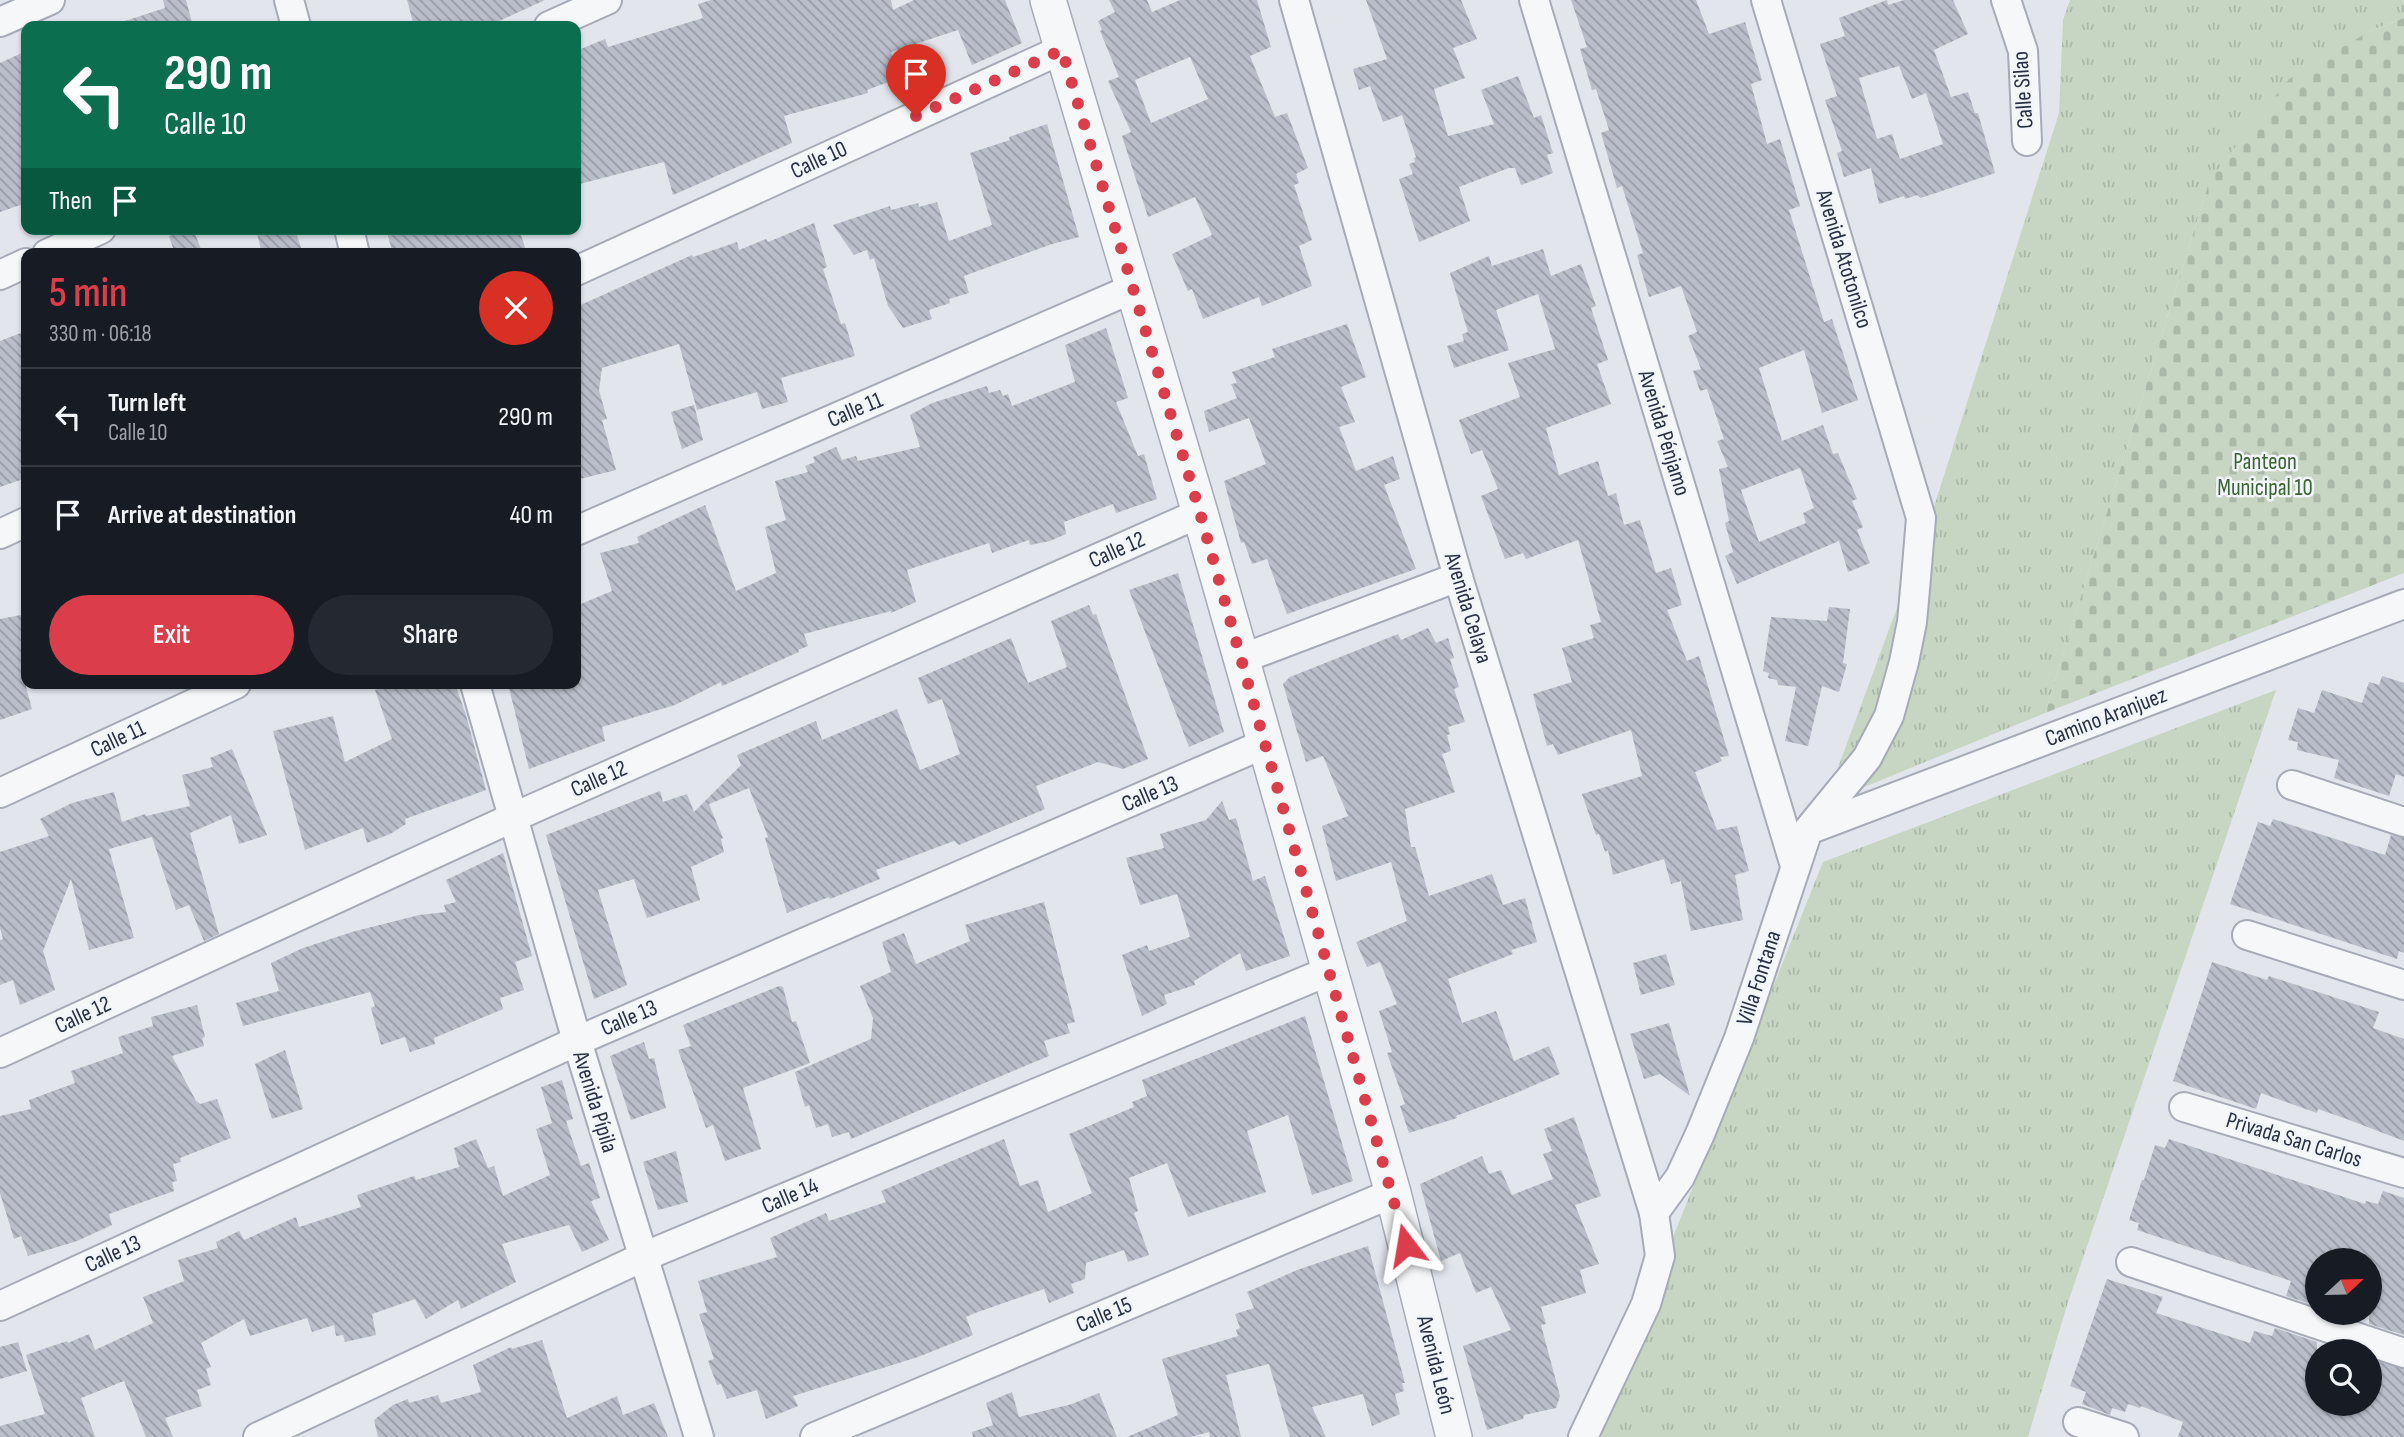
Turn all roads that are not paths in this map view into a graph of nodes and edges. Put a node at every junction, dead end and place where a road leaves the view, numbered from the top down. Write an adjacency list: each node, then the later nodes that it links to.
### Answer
1 (50, 0): 11 (street)
2 (289, 0): 9 (street)
3 (607, 0): 10 (street)
4 (1294, 0): 25 (street, Avenida Celaya)
5 (1534, 0): 36 (street, Avenida Pénjamo)
6 (1766, 0): 21 (street, Avenida Atotonilco)
7 (2006, 0): 13 (street, Calle Silao)
8 (1050, 1): 12 (street, Avenida León)
9 (295, 21)
10 (560, 21)
11 (0, 22)
12 (1062, 50): 17 (street, Calle 10); 19 (street, Avenida León)
13 (2027, 141)
14 (88, 235): 15 (street)
15 (60, 248)
16 (21, 265): 18 (street)
17 (581, 269)
18 (0, 275)
19 (1134, 288): 20 (street, Avenida León); 23 (street, Calle 11)
20 (1200, 513): 27 (street, Avenida León); 33 (street, Calle 12)
21 (1921, 518): 35 (street, Villa Fontana)
22 (21, 524): 24 (street)
23 (581, 529)
24 (0, 534)
25 (1458, 577): 27 (street); 45 (street, Avenida Celaya)
26 (2404, 604): 35 (street, Camino Aranjuez)
27 (1241, 659): 30 (street, Avenida León)
28 (225, 689): 32 (street, Calle 11)
29 (476, 689): 33 (street, Avenida Pípila)
30 (1264, 744): 38 (street, Avenida León); 40 (street, Calle 13)
31 (2292, 785): 34 (street)
32 (0, 793)
33 (514, 817): 40 (street, Avenida Pípila); 41 (street, Calle 12)
34 (2404, 822)
35 (1808, 830): 36 (street, Villa Fontana)
36 (1795, 866): 45 (street, Villa Fontana)
37 (2247, 935): 39 (street)
38 (1329, 971): 44 (street, Avenida León); 46 (street, Calle 14)
39 (2404, 985)
40 (577, 1041): 46 (street, Avenida Pípila); 48 (street, Calle 13)
41 (0, 1053)
42 (2184, 1107): 43 (street, Privada San Carlos)
43 (2404, 1173)
44 (1393, 1193): 51 (street, Avenida León); 54 (street, Calle 15)
45 (1654, 1213): 55 (street)
46 (643, 1257): 52 (street, Calle 14); 53 (street, Avenida Pípila)
47 (2131, 1262): 49 (street)
48 (0, 1306)
49 (2404, 1353)
50 (2078, 1422): 56 (street)
51 (1446, 1434)
52 (258, 1437)
53 (699, 1437)
54 (815, 1437)
55 (1583, 1437)
56 (2124, 1437)

